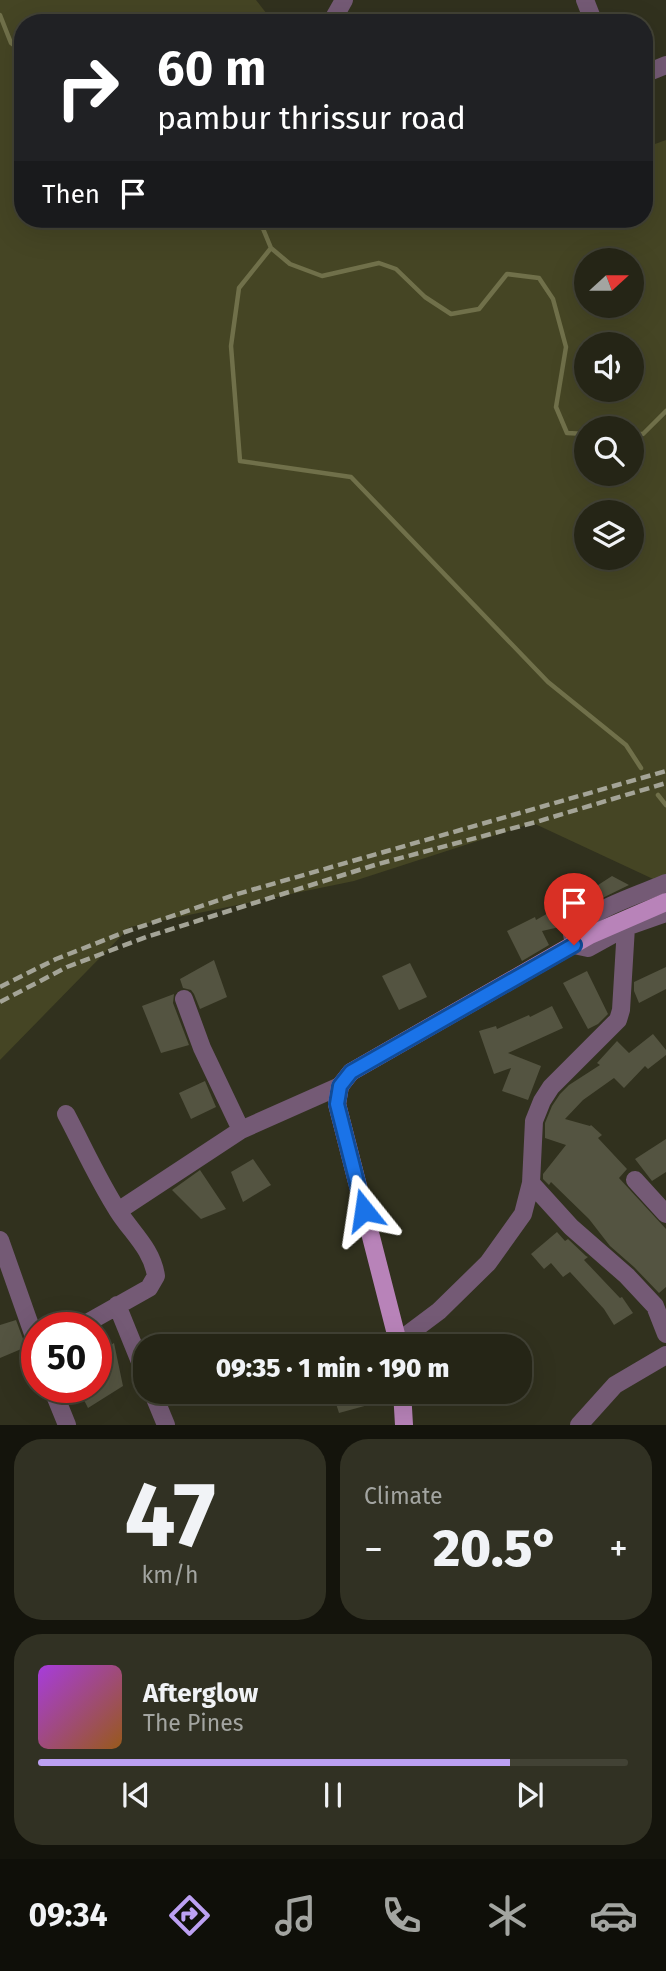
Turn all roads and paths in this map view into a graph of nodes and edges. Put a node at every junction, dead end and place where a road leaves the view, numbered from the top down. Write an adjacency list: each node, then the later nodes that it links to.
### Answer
1 (666, 883): 5 (street)
2 (666, 902): 5 (main road)
3 (666, 913): 4 (street)
4 (626, 927): 5 (street); 11 (street)
5 (574, 945): 7 (main road)
6 (184, 999): 9 (street)
7 (340, 1086): 9 (street); 19 (main road)
8 (66, 1114): 12 (street)
9 (241, 1130): 12 (street)
10 (635, 1180): 13 (street)
11 (531, 1183): 15 (street); 20 (street)
12 (118, 1212): 16 (street)
13 (666, 1214)
14 (0, 1240): 17 (street)
15 (661, 1301): 21 (street)
16 (117, 1305): 18 (street); 22 (street)
17 (25, 1312)
18 (105, 1312)
19 (397, 1334)
20 (410, 1334)
21 (666, 1334)
22 (133, 1344)
23 (666, 1355): 30 (street)
24 (58, 1403): 27 (street)
25 (157, 1404): 28 (street)
26 (403, 1404): 29 (main road)
27 (67, 1425)
28 (166, 1425)
29 (404, 1425)
30 (579, 1425)

